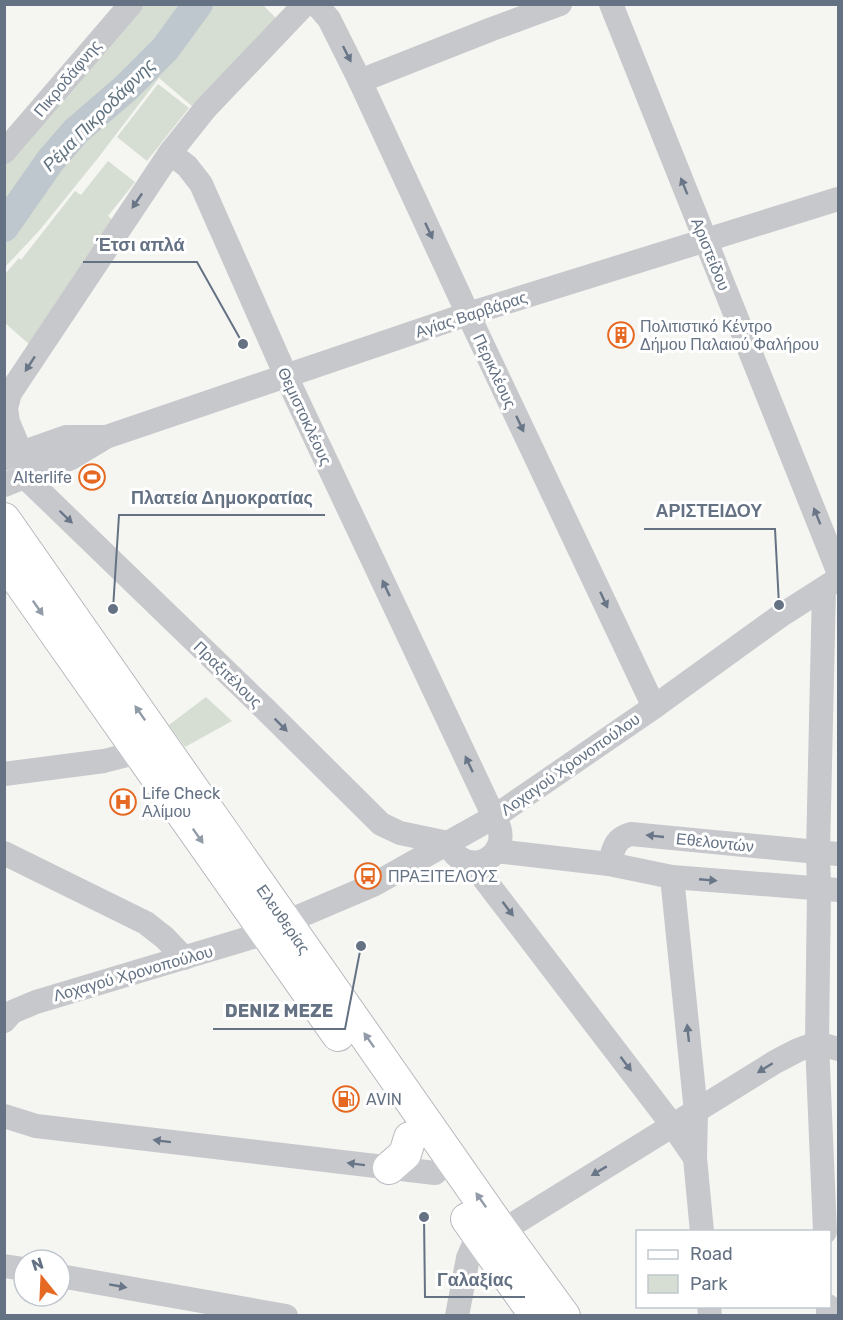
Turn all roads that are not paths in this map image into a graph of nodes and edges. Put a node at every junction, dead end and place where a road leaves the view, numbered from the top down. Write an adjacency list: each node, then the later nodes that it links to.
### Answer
1 (131, 4): 7 (street, Πικροδάφνης)
2 (304, 4): 8 (street)
3 (316, 4): 6 (street, Περικλέους, one-way to 6)
4 (560, 4): 6 (street)
5 (611, 4): 10 (street, Αριστείδου, one-way to 5)
6 (360, 81): 11 (street, Περικλέους, one-way to 11)
7 (4, 152)
8 (170, 153): 12 (street, Θεμιστοκλέους); 13 (street, one-way to 13)
9 (838, 199): 10 (street, Αγίας Βαρβάρας)
10 (706, 240): 11 (street, Αγίας Βαρβάρας); 16 (street, Αριστείδου, one-way to 10)
11 (468, 314): 12 (street, Αγίας Βαρβάρας); 17 (street, Περικλέους, one-way to 17)
12 (286, 376): 13 (street, Αγίας Βαρβάρας); 20 (street, Θεμιστοκλέους, one-way to 12)
13 (13, 468): 21 (street, Πραξιτέλους, one-way to 21)
14 (4, 519): 29 (main road, Ελευθερίας, one-way to 14)
15 (4, 560): 18 (main road, Ελευθερίας, one-way to 18)
16 (834, 580): 17 (street, Λοχαγού Χρονοπούλου); 24 (street, Αριστείδου)
17 (654, 707): 20 (street, Λοχαγού Χρονοπούλου)
18 (139, 752): 19 (street); 29 (main road, Ελευθερίας, one-way to 29)
19 (4, 774)
20 (494, 817): 21 (street, Λοχαγού Χρονοπούλου); 22 (street, Θεμιστοκλέους)
21 (448, 843): 25 (street); 29 (street, Λοχαγού Χρονοπούλου)
22 (496, 851): 25 (street); 26 (street)
23 (4, 853): 30 (street)
24 (828, 853): 26 (street, Εθελοντών, one-way to 26); 28 (street, Αριστείδου)
25 (472, 863): 35 (street, one-way to 35)
26 (609, 864): 27 (street)
27 (672, 877): 28 (street, one-way to 28); 33 (street, one-way to 27)
28 (829, 889): 32 (street, Αριστείδου)
29 (276, 927): 30 (street, Λοχαγού Χρονοπούλου); 36 (main road, Ελευθερίας); 42 (main road, Ελευθερίας, one-way to 29)
30 (184, 958): 31 (street, Λοχαγού Χρονοπούλου)
31 (7, 1012)
32 (828, 1046): 33 (street, one-way to 33); 41 (street, Αριστείδου)
33 (696, 1112): 35 (street); 37 (street)
34 (4, 1116): 38 (street, one-way to 34)
35 (673, 1126): 37 (street); 42 (street, one-way to 42)
36 (410, 1138): 38 (main road); 39 (main road, Ελευθερίας)
37 (695, 1158): 40 (street)
38 (389, 1168): 39 (street)
39 (435, 1173): 42 (main road, Ελευθερίας)
40 (702, 1230)
41 (825, 1230)
42 (490, 1233): 45 (street); 46 (main road, Ελευθερίας); 47 (main road, Ελευθερίας)
43 (72, 1277): 44 (street, one-way to 44)
44 (286, 1316)
45 (457, 1316)
46 (536, 1316)
47 (564, 1316)

